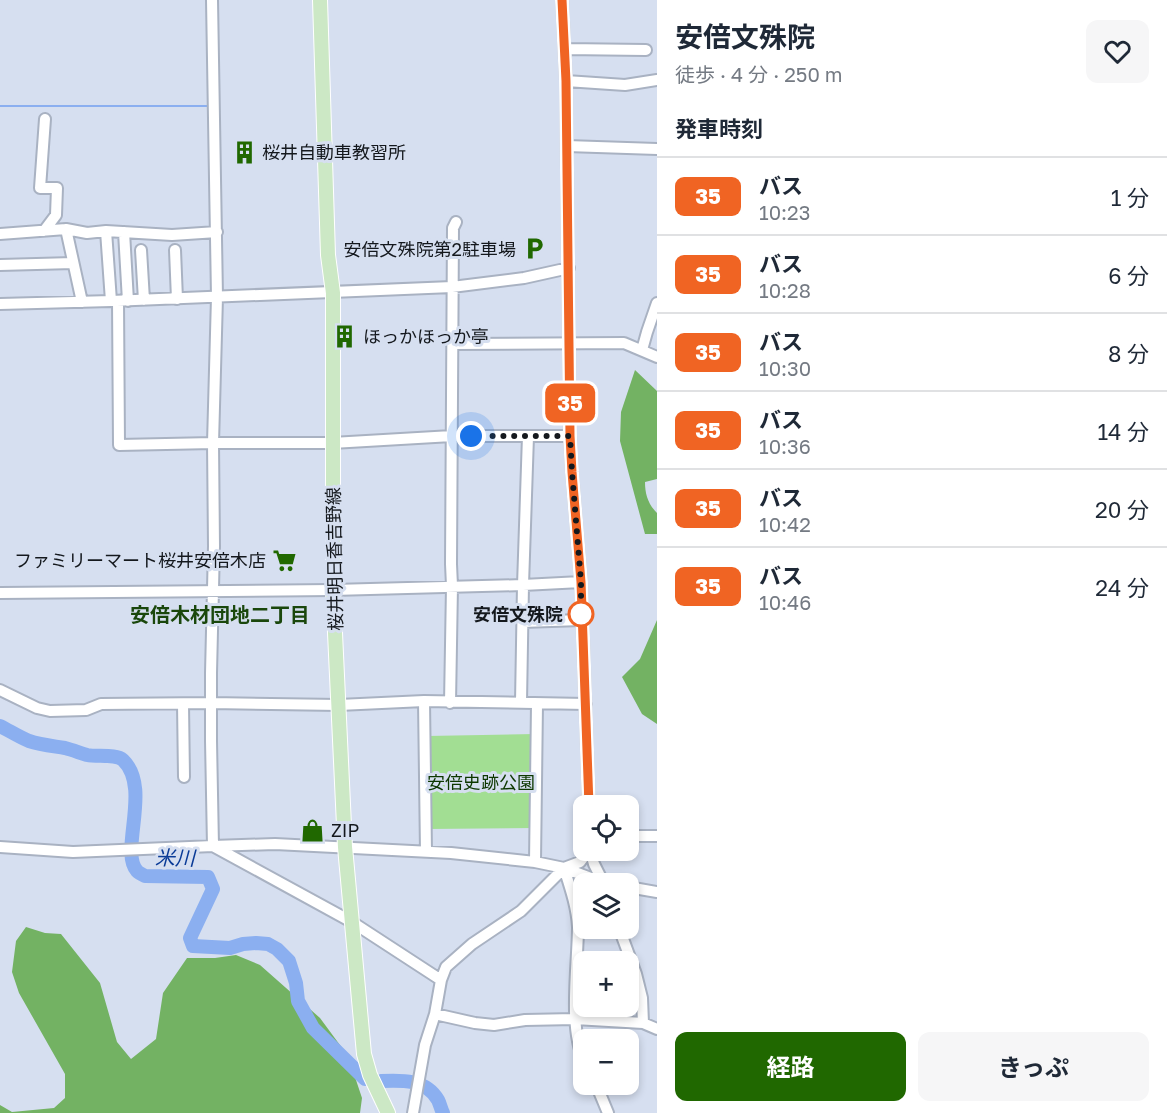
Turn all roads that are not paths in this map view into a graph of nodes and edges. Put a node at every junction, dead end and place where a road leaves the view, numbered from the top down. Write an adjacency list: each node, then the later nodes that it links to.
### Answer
1 (212, 0): 16 (street)
2 (320, 0): 24 (main road, 桜井明日香吉野線)
3 (562, 0): 4 (street)
4 (565, 49): 5 (street); 7 (street)
5 (646, 50)
6 (657, 80): 7 (street)
7 (566, 81): 9 (street)
8 (45, 119): 13 (street)
9 (567, 146): 10 (street); 22 (street)
10 (657, 149)
11 (456, 222): 23 (street)
12 (66, 229): 13 (street); 14 (street); 20 (street)
13 (44, 231): 17 (street)
14 (106, 231): 15 (street); 28 (street)
15 (123, 232): 16 (street); 28 (street)
16 (217, 232): 25 (street)
17 (0, 234)
18 (141, 250): 27 (street)
19 (175, 250): 26 (street)
20 (73, 263): 21 (street); 29 (street)
21 (0, 265)
22 (568, 268): 23 (street); 33 (street)
23 (452, 287): 24 (street); 32 (street)
24 (333, 293): 25 (street); 40 (main road, 桜井明日香吉野線)
25 (217, 297): 26 (street); 39 (street)
26 (177, 298): 27 (street)
27 (144, 300): 28 (street)
28 (119, 301): 29 (street); 39 (street)
29 (82, 302): 30 (street)
30 (0, 304)
31 (656, 307): 34 (street)
32 (452, 344): 33 (street); 36 (street)
33 (569, 344): 34 (street); 38 (street)
34 (642, 350): 35 (street)
35 (657, 357)
36 (452, 436): 37 (street); 40 (street); 43 (street)
37 (528, 436): 38 (street); 42 (street)
38 (570, 436): 41 (street)
39 (213, 442): 40 (street); 45 (street)
40 (332, 443): 44 (main road, 桜井明日香吉野線)
41 (581, 582): 42 (street); 47 (street)
42 (523, 585): 43 (street); 48 (street)
43 (452, 586): 44 (street); 53 (street)
44 (333, 590): 45 (street); 57 (main road, 桜井明日香吉野線)
45 (213, 591): 46 (street); 52 (street)
46 (0, 593)
47 (581, 620): 48 (street); 56 (street)
48 (522, 622): 51 (street)
49 (0, 690): 54 (street)
50 (424, 701): 53 (street); 57 (street); 65 (street)
51 (521, 702): 53 (street); 55 (street)
52 (211, 703): 54 (street); 57 (street); 62 (street)
53 (450, 703)
54 (183, 704): 58 (street)
55 (537, 704): 56 (street); 67 (street)
56 (586, 704): 59 (street)
57 (339, 705): 64 (main road, 桜井明日香吉野線)
58 (184, 777)
59 (589, 795)
60 (639, 836): 61 (street)
61 (657, 836)
62 (213, 846): 63 (street); 64 (street); 72 (street)
63 (0, 847)
64 (345, 847): 65 (street); 72 (main road, 桜井明日香吉野線)
65 (426, 852): 67 (street)
66 (581, 861): 68 (street)
67 (535, 862): 68 (street)
68 (564, 868): 69 (street); 74 (street); 76 (street)
69 (578, 873)
70 (639, 889): 71 (street)
71 (657, 892)
72 (352, 922): 74 (street); 81 (main road, 桜井明日香吉野線)
73 (623, 939): 77 (street)
74 (441, 980): 75 (street)
75 (435, 1014): 76 (street); 82 (street)
76 (575, 1019): 77 (street); 78 (street)
77 (643, 1023): 79 (street)
78 (576, 1029)
79 (657, 1029)
80 (601, 1095): 83 (street)
81 (388, 1113)
82 (413, 1113)
83 (608, 1113)

